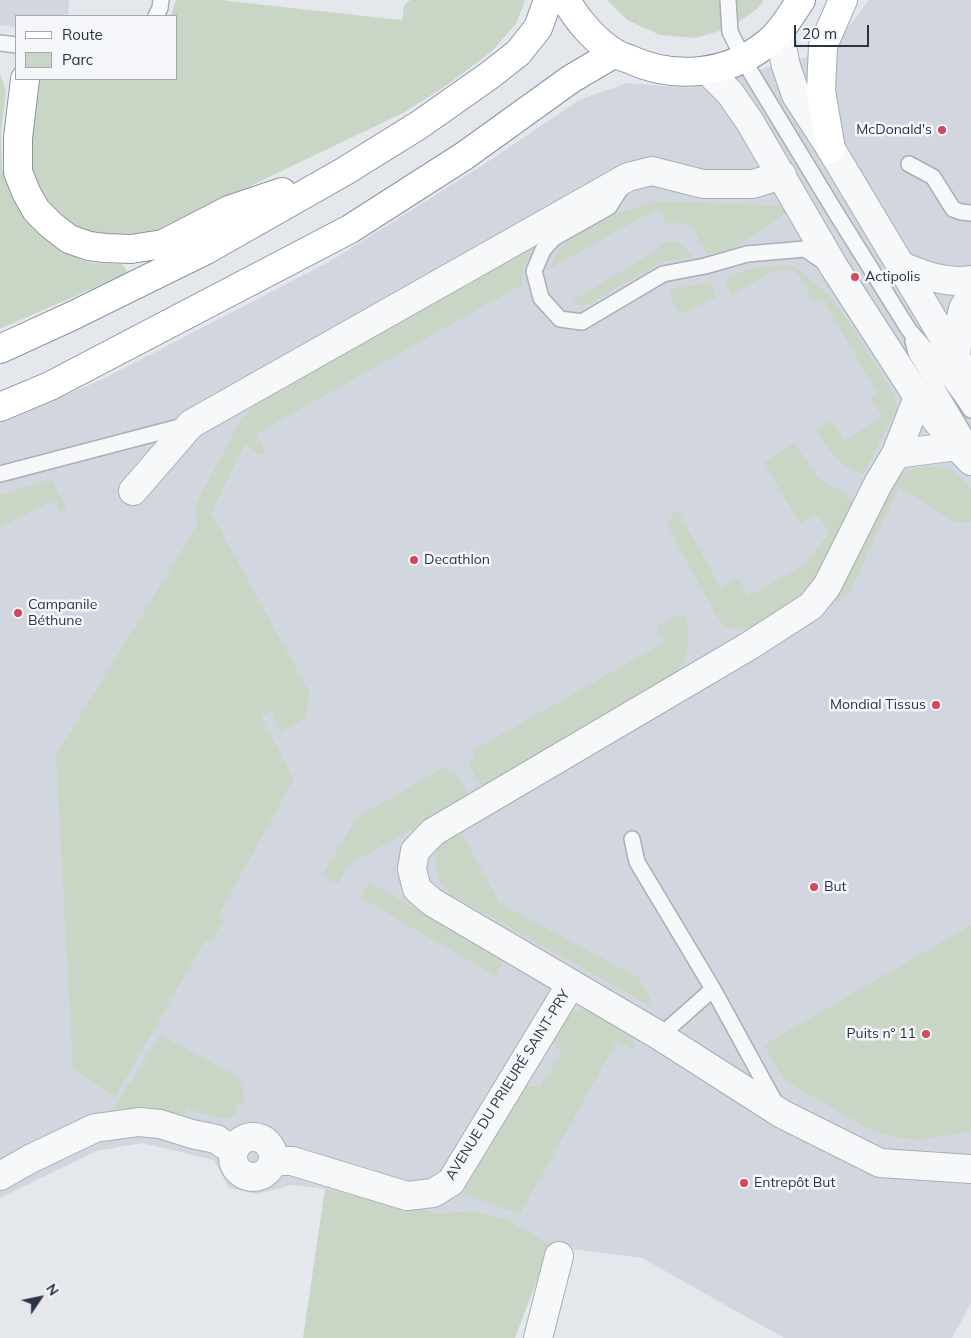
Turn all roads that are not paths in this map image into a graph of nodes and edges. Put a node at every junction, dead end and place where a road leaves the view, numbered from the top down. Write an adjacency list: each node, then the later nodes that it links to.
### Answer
1 (161, 0): 7 (lane)
2 (548, 0): 17 (main road)
3 (566, 0): 11 (main road)
4 (728, 0): 12 (lane)
5 (801, 0): 8 (main road)
6 (843, 0): 15 (main road)
7 (156, 15)
8 (779, 32): 12 (main road); 15 (street)
9 (0, 43): 10 (lane)
10 (15, 45)
11 (615, 53): 13 (main road); 30 (main road)
12 (743, 59): 13 (main road); 25 (lane)
13 (708, 70): 18 (street)
14 (25, 80): 17 (main road)
15 (831, 149): 21 (street)
16 (909, 164): 20 (lane)
17 (345, 171): 26 (main road)
18 (782, 175): 19 (street); 22 (street)
19 (628, 177): 22 (lane); 32 (street)
20 (971, 213)
21 (902, 266): 23 (street); 27 (street)
22 (834, 267): 29 (street)
23 (971, 280)
24 (971, 295): 27 (street)
25 (909, 330): 31 (lane); 33 (lane)
26 (0, 349)
27 (956, 358): 28 (street)
28 (971, 383)
29 (918, 397): 33 (street); 34 (street)
30 (0, 408)
31 (971, 410)
32 (191, 424): 35 (lane); 36 (street)
33 (966, 451): 34 (street)
34 (896, 454): 38 (street)
35 (0, 474)
36 (133, 492)
37 (632, 840): 39 (lane)
38 (571, 984): 40 (street); 45 (street, AVENUE DU PRIEURÉ SAINT-PRY)
39 (713, 990): 40 (lane); 41 (lane)
40 (660, 1036): 41 (street)
41 (782, 1114): 43 (street)
42 (971, 1149): 43 (street)
43 (914, 1165): 44 (street)
44 (971, 1169)
45 (0, 1176)
46 (559, 1256): 47 (street)
47 (538, 1338)

